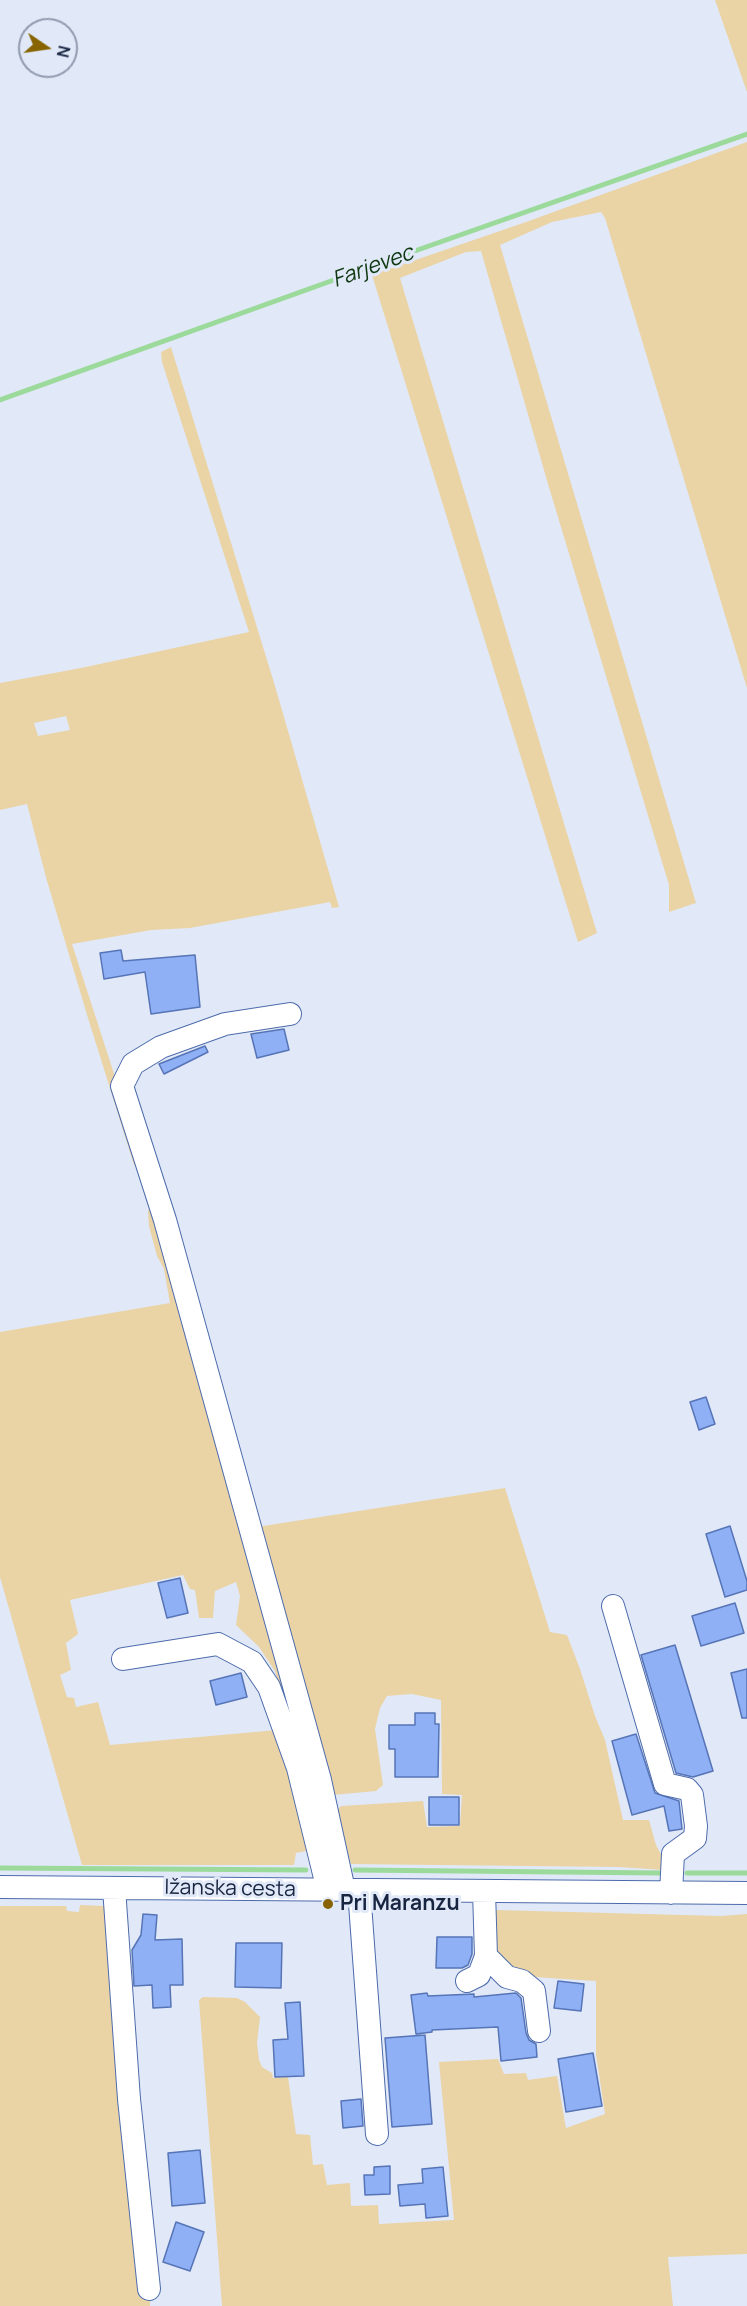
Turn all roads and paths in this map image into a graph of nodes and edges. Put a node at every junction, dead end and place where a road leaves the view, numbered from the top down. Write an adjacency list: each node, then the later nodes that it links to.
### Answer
1 (290, 1014): 6 (street)
2 (614, 1606): 8 (street)
3 (123, 1659): 6 (street)
4 (0, 1887): 5 (street, Ižanska cesta)
5 (114, 1888): 6 (street, Ižanska cesta); 14 (street)
6 (344, 1890): 7 (street, Ižanska cesta); 13 (street)
7 (484, 1891): 8 (street, Ižanska cesta); 10 (street)
8 (671, 1893): 9 (street, Ižanska cesta)
9 (747, 1893)
10 (486, 1956): 11 (street); 12 (street)
11 (467, 1981)
12 (539, 2031)
13 (377, 2134)
14 (149, 2289)

